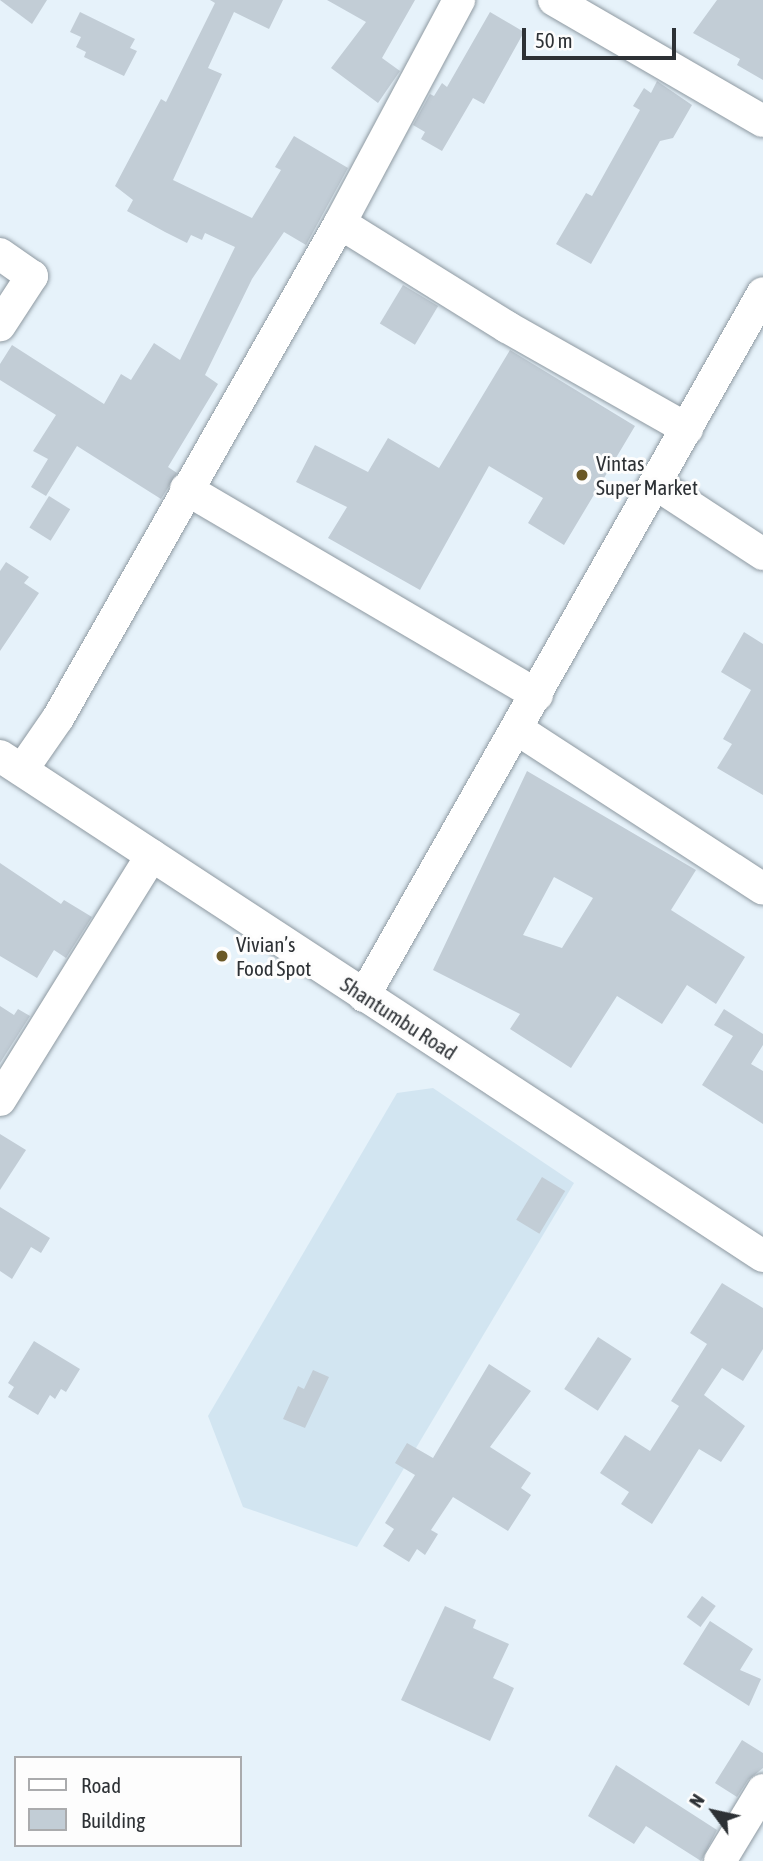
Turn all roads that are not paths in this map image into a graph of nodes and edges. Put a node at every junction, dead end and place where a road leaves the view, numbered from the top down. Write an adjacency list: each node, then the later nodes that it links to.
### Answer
1 (459, 0): 4 (street)
2 (554, 0): 3 (street)
3 (763, 121)
4 (340, 223): 8 (street); 10 (street)
5 (0, 254): 7 (street)
6 (763, 293): 8 (street)
7 (0, 325)
8 (687, 429): 9 (street)
9 (656, 484): 11 (street); 12 (street)
10 (186, 489): 12 (street); 14 (street)
11 (763, 554)
12 (537, 695): 13 (street)
13 (517, 729): 16 (street); 17 (street)
14 (11, 763): 15 (street, Shantumbu Road)
15 (152, 855): 17 (street, Shantumbu Road); 18 (street)
16 (763, 889)
17 (364, 996): 19 (street, Shantumbu Road)
18 (0, 1100)
19 (763, 1256)
20 (763, 1790): 21 (street)
21 (720, 1861)

